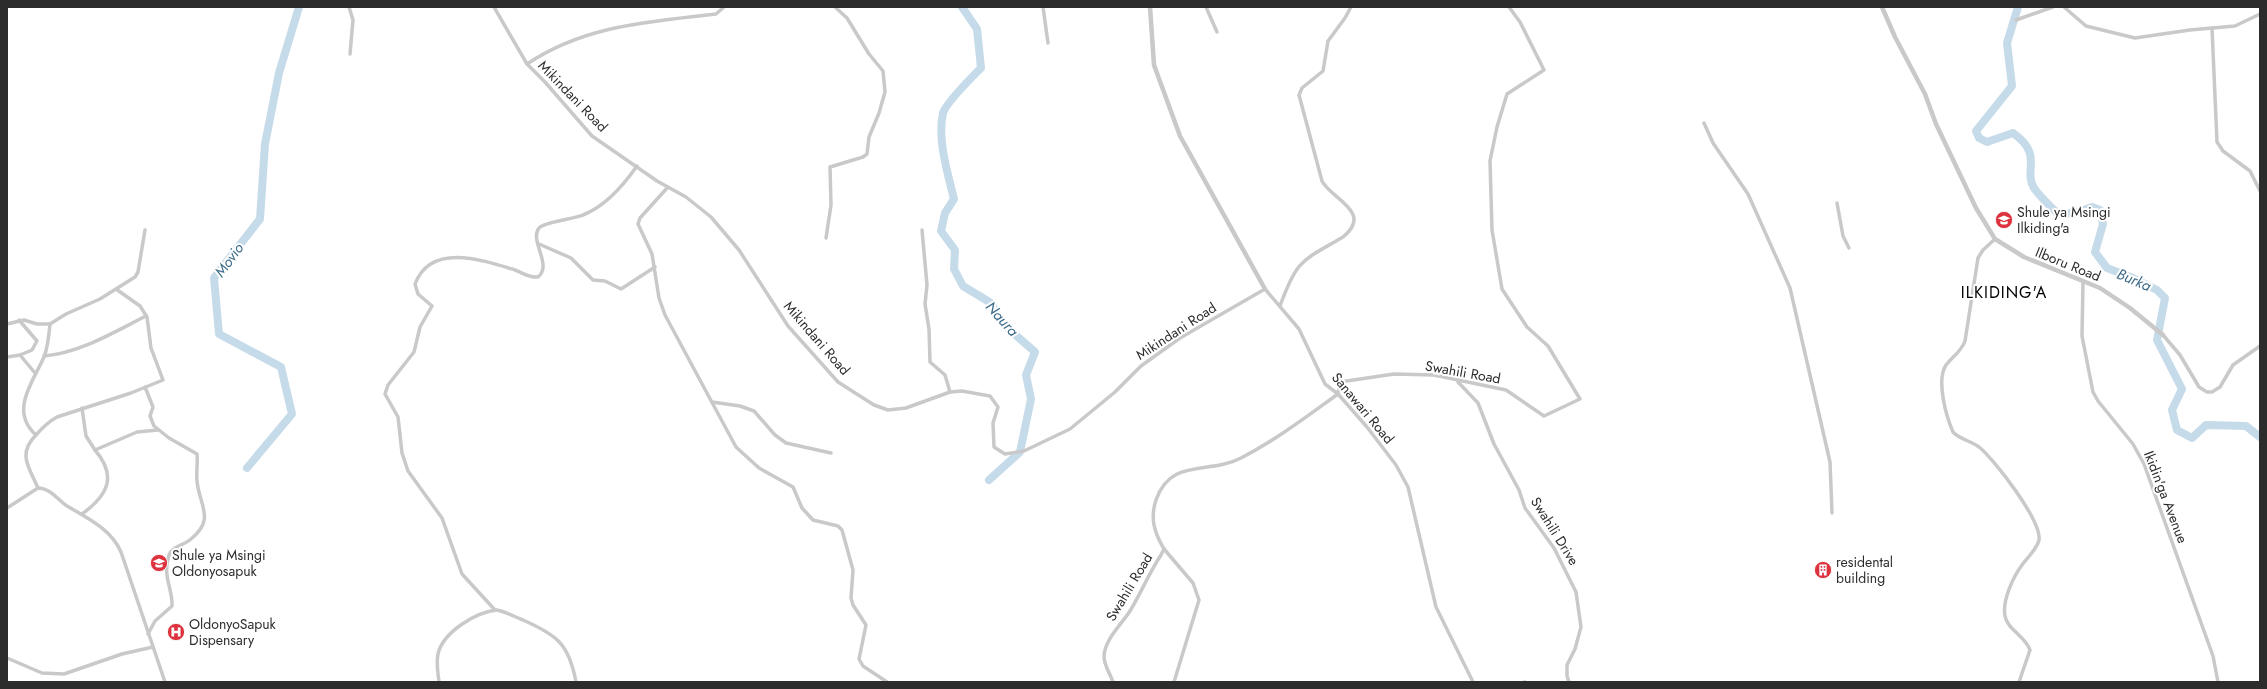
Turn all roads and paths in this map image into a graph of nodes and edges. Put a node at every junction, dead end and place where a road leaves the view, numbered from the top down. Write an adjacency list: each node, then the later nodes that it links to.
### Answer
1 (349, 7): 18 (street)
2 (494, 7): 19 (street, Mikindani Road)
3 (724, 7): 19 (street)
4 (835, 7): 27 (street)
5 (1043, 7): 17 (street)
6 (1150, 7): 34 (street, Sanawari Road)
7 (1206, 7): 16 (street)
8 (1351, 7): 35 (street)
9 (1509, 7): 46 (street, Swahili Road)
10 (1882, 7): 28 (street, Ilboru Road)
11 (2053, 7): 14 (street)
12 (2064, 7): 15 (street)
13 (2260, 14): 15 (street)
14 (2016, 20)
15 (2212, 28): 23 (street)
16 (1217, 32)
17 (1048, 43)
18 (350, 54)
19 (527, 64): 21 (street, Mikindani Road)
20 (1704, 123): 58 (street)
21 (637, 166): 22 (street, Mikindani Road); 29 (street)
22 (668, 187): 31 (street); 48 (street, Mikindani Road)
23 (2260, 191)
24 (1837, 203): 30 (street)
25 (145, 230): 33 (street)
26 (922, 230): 48 (street)
27 (826, 238)
28 (1995, 238): 32 (street, Ilboru Road); 73 (street)
29 (539, 244): 31 (street); 61 (street)
30 (1849, 248)
31 (655, 267): 50 (street)
32 (2083, 282): 40 (street, Ilboru Road); 74 (street, Ikidin'ga Avenue)
33 (116, 289): 36 (street); 39 (street)
34 (1264, 289): 35 (street, Sanawari Road); 48 (street, Mikindani Road)
35 (1280, 306): 49 (street, Sanawari Road)
36 (146, 316): 43 (street); 47 (street)
37 (19, 320): 38 (street); 39 (street); 42 (street)
38 (7, 324)
39 (50, 324): 43 (street)
40 (2163, 335): 41 (street, Ilboru Road)
41 (2260, 346)
42 (20, 355): 44 (street); 45 (street)
43 (44, 356): 45 (street)
44 (7, 357)
45 (36, 373): 53 (street)
46 (1458, 381): 49 (street, Swahili Road); 72 (street, Swahili Drive)
47 (145, 387): 51 (street); 52 (street)
48 (950, 392)
49 (1338, 394): 60 (street, Swahili Road); 71 (street, Sanawari Road)
50 (712, 402): 55 (street); 68 (street)
51 (82, 408): 53 (street); 54 (street)
52 (158, 430): 54 (street); 62 (street)
53 (36, 435): 56 (street)
54 (95, 450): 59 (street)
55 (831, 453)
56 (38, 488): 57 (street); 59 (street)
57 (7, 508)
58 (1832, 513)
59 (82, 514): 62 (street)
60 (1164, 549): 69 (street, Swahili Road); 70 (street)
61 (495, 610): 66 (street); 67 (street)
62 (148, 634): 63 (street)
63 (153, 647): 64 (street); 65 (street)
64 (7, 658)
65 (165, 682)
66 (439, 682)
67 (576, 682)
68 (887, 682)
69 (1113, 682)
70 (1174, 682)
71 (1473, 682)
72 (1569, 682)
73 (2019, 682)
74 (2218, 682)

